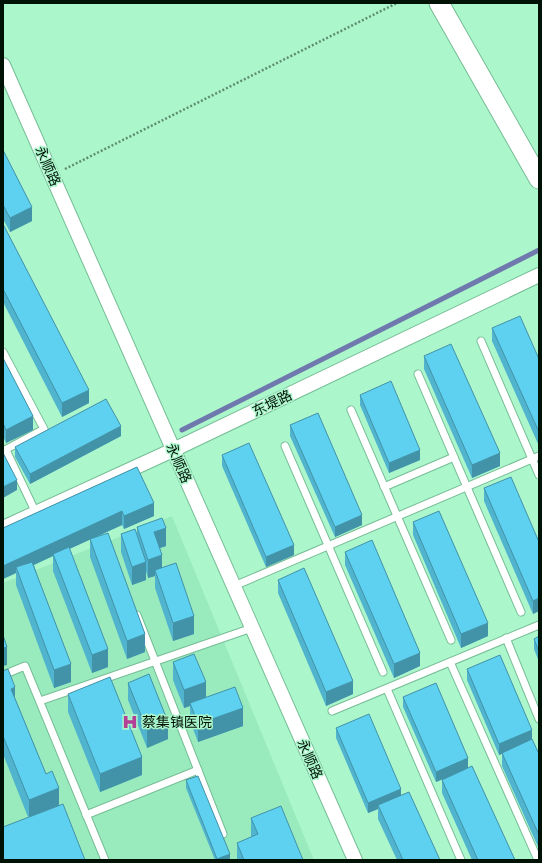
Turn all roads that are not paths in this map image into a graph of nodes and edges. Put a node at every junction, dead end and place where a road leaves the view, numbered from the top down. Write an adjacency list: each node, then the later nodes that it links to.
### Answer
1 (439, 3): 3 (street)
2 (3, 65): 11 (street, 永顺路)
3 (539, 179)
4 (539, 275): 11 (street, 东堤路)
5 (481, 341): 14 (lane)
6 (3, 352): 10 (lane)
7 (418, 374): 13 (lane)
8 (351, 410): 17 (lane)
9 (285, 446): 21 (lane)
10 (4, 450): 18 (lane)
11 (174, 450): 18 (street, 东堤路); 22 (street, 永顺路)
12 (539, 456): 14 (lane)
13 (454, 457): 16 (lane); 17 (lane)
14 (532, 459): 15 (lane); 16 (lane)
15 (539, 475)
16 (467, 486): 19 (lane); 24 (lane)
17 (384, 487): 19 (lane)
18 (36, 512): 20 (street, 东堤路)
19 (397, 516): 21 (lane); 28 (lane)
20 (3, 528)
21 (328, 546): 22 (lane); 31 (lane)
22 (234, 586): 26 (street, 永顺路)
23 (134, 605): 29 (lane)
24 (522, 612)
25 (539, 625): 27 (lane)
26 (252, 628): 29 (lane); 41 (street, 永顺路)
27 (506, 638): 30 (lane); 36 (lane)
28 (450, 640)
29 (155, 661): 34 (lane); 37 (lane)
30 (450, 662): 33 (lane); 43 (lane)
31 (383, 672)
32 (3, 675): 34 (lane)
33 (387, 688): 35 (lane); 42 (lane)
34 (40, 701): 38 (lane)
35 (332, 712)
36 (539, 719)
37 (198, 770): 38 (lane); 39 (lane)
38 (86, 815): 40 (lane)
39 (222, 834)
40 (105, 860)
41 (355, 860)
42 (461, 860)
43 (538, 860)

